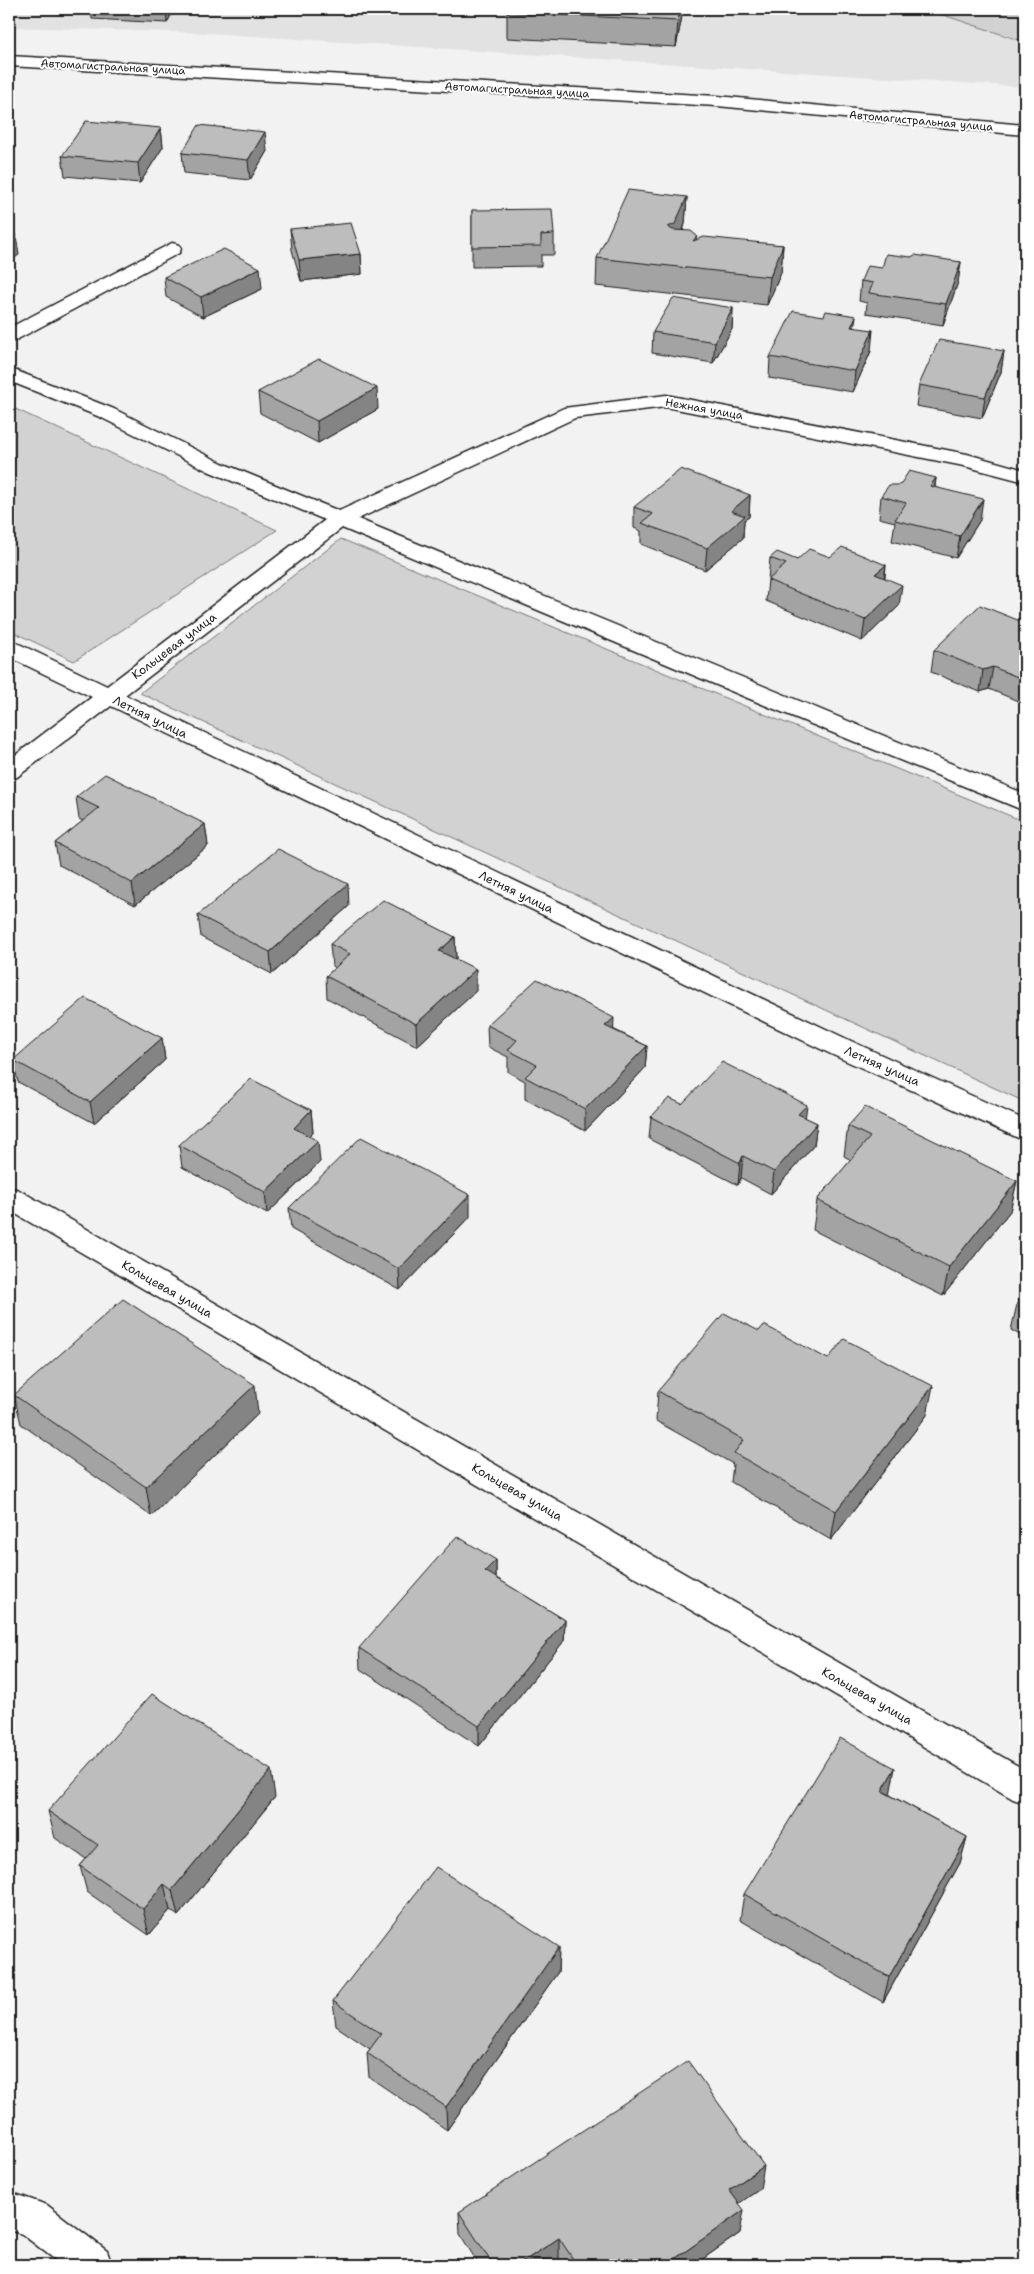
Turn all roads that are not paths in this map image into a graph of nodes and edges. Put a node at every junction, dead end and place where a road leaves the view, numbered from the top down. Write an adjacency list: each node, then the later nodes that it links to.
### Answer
1 (9, 61): 2 (street, Автомагистральная улица)
2 (1025, 130)
3 (172, 250): 4 (street)
4 (9, 336)
5 (9, 374): 7 (street)
6 (1025, 476): 7 (street, Нежная улица)
7 (340, 519): 9 (street, Кольцевая улица); 11 (street)
8 (9, 648): 9 (street, Летняя улица)
9 (108, 697): 10 (street, Кольцевая улица); 12 (street, Летняя улица)
10 (9, 772)
11 (1025, 803)
12 (1025, 1131)
13 (16, 1208): 14 (street, Кольцевая улица)
14 (1025, 1788)
15 (9, 2211): 16 (street)
16 (93, 2265)

